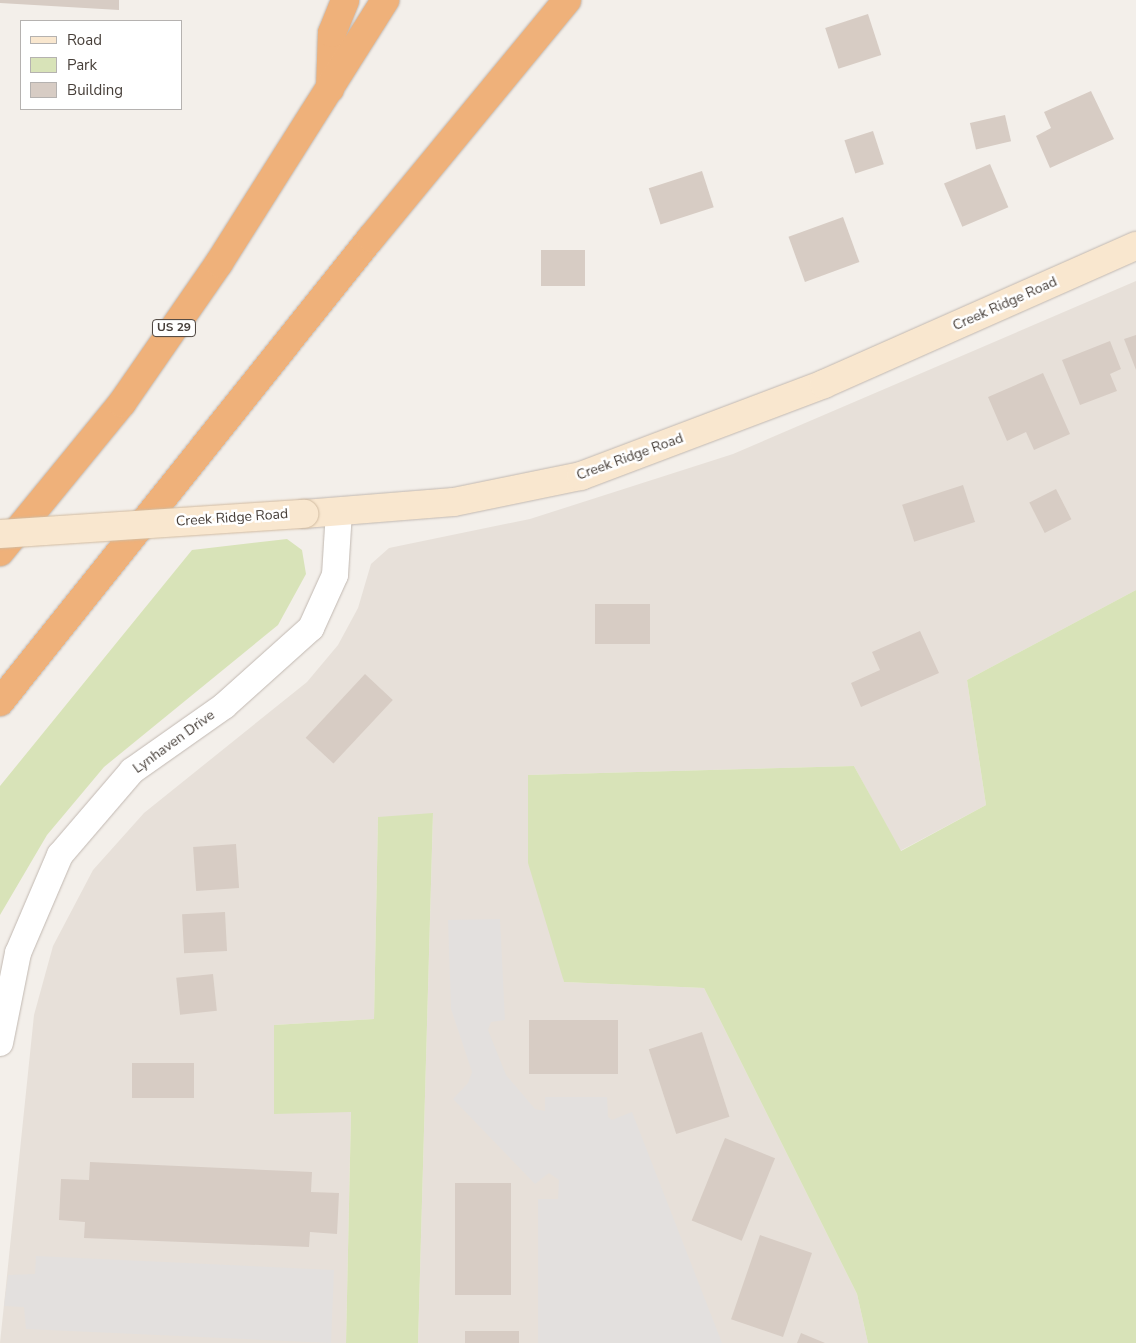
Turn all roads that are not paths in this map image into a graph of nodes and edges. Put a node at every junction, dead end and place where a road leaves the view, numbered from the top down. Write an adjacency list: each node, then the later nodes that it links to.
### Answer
1 (345, 0): 4 (highway)
2 (385, 0): 4 (highway, US 29)
3 (566, 0): 9 (highway)
4 (330, 91): 8 (highway, US 29)
5 (1136, 246): 6 (main road, Creek Ridge Road)
6 (339, 512): 7 (main road, Creek Ridge Road, bridge); 10 (street, Lynhaven Drive)
7 (0, 534)
8 (0, 552)
9 (0, 702)
10 (0, 1043)

